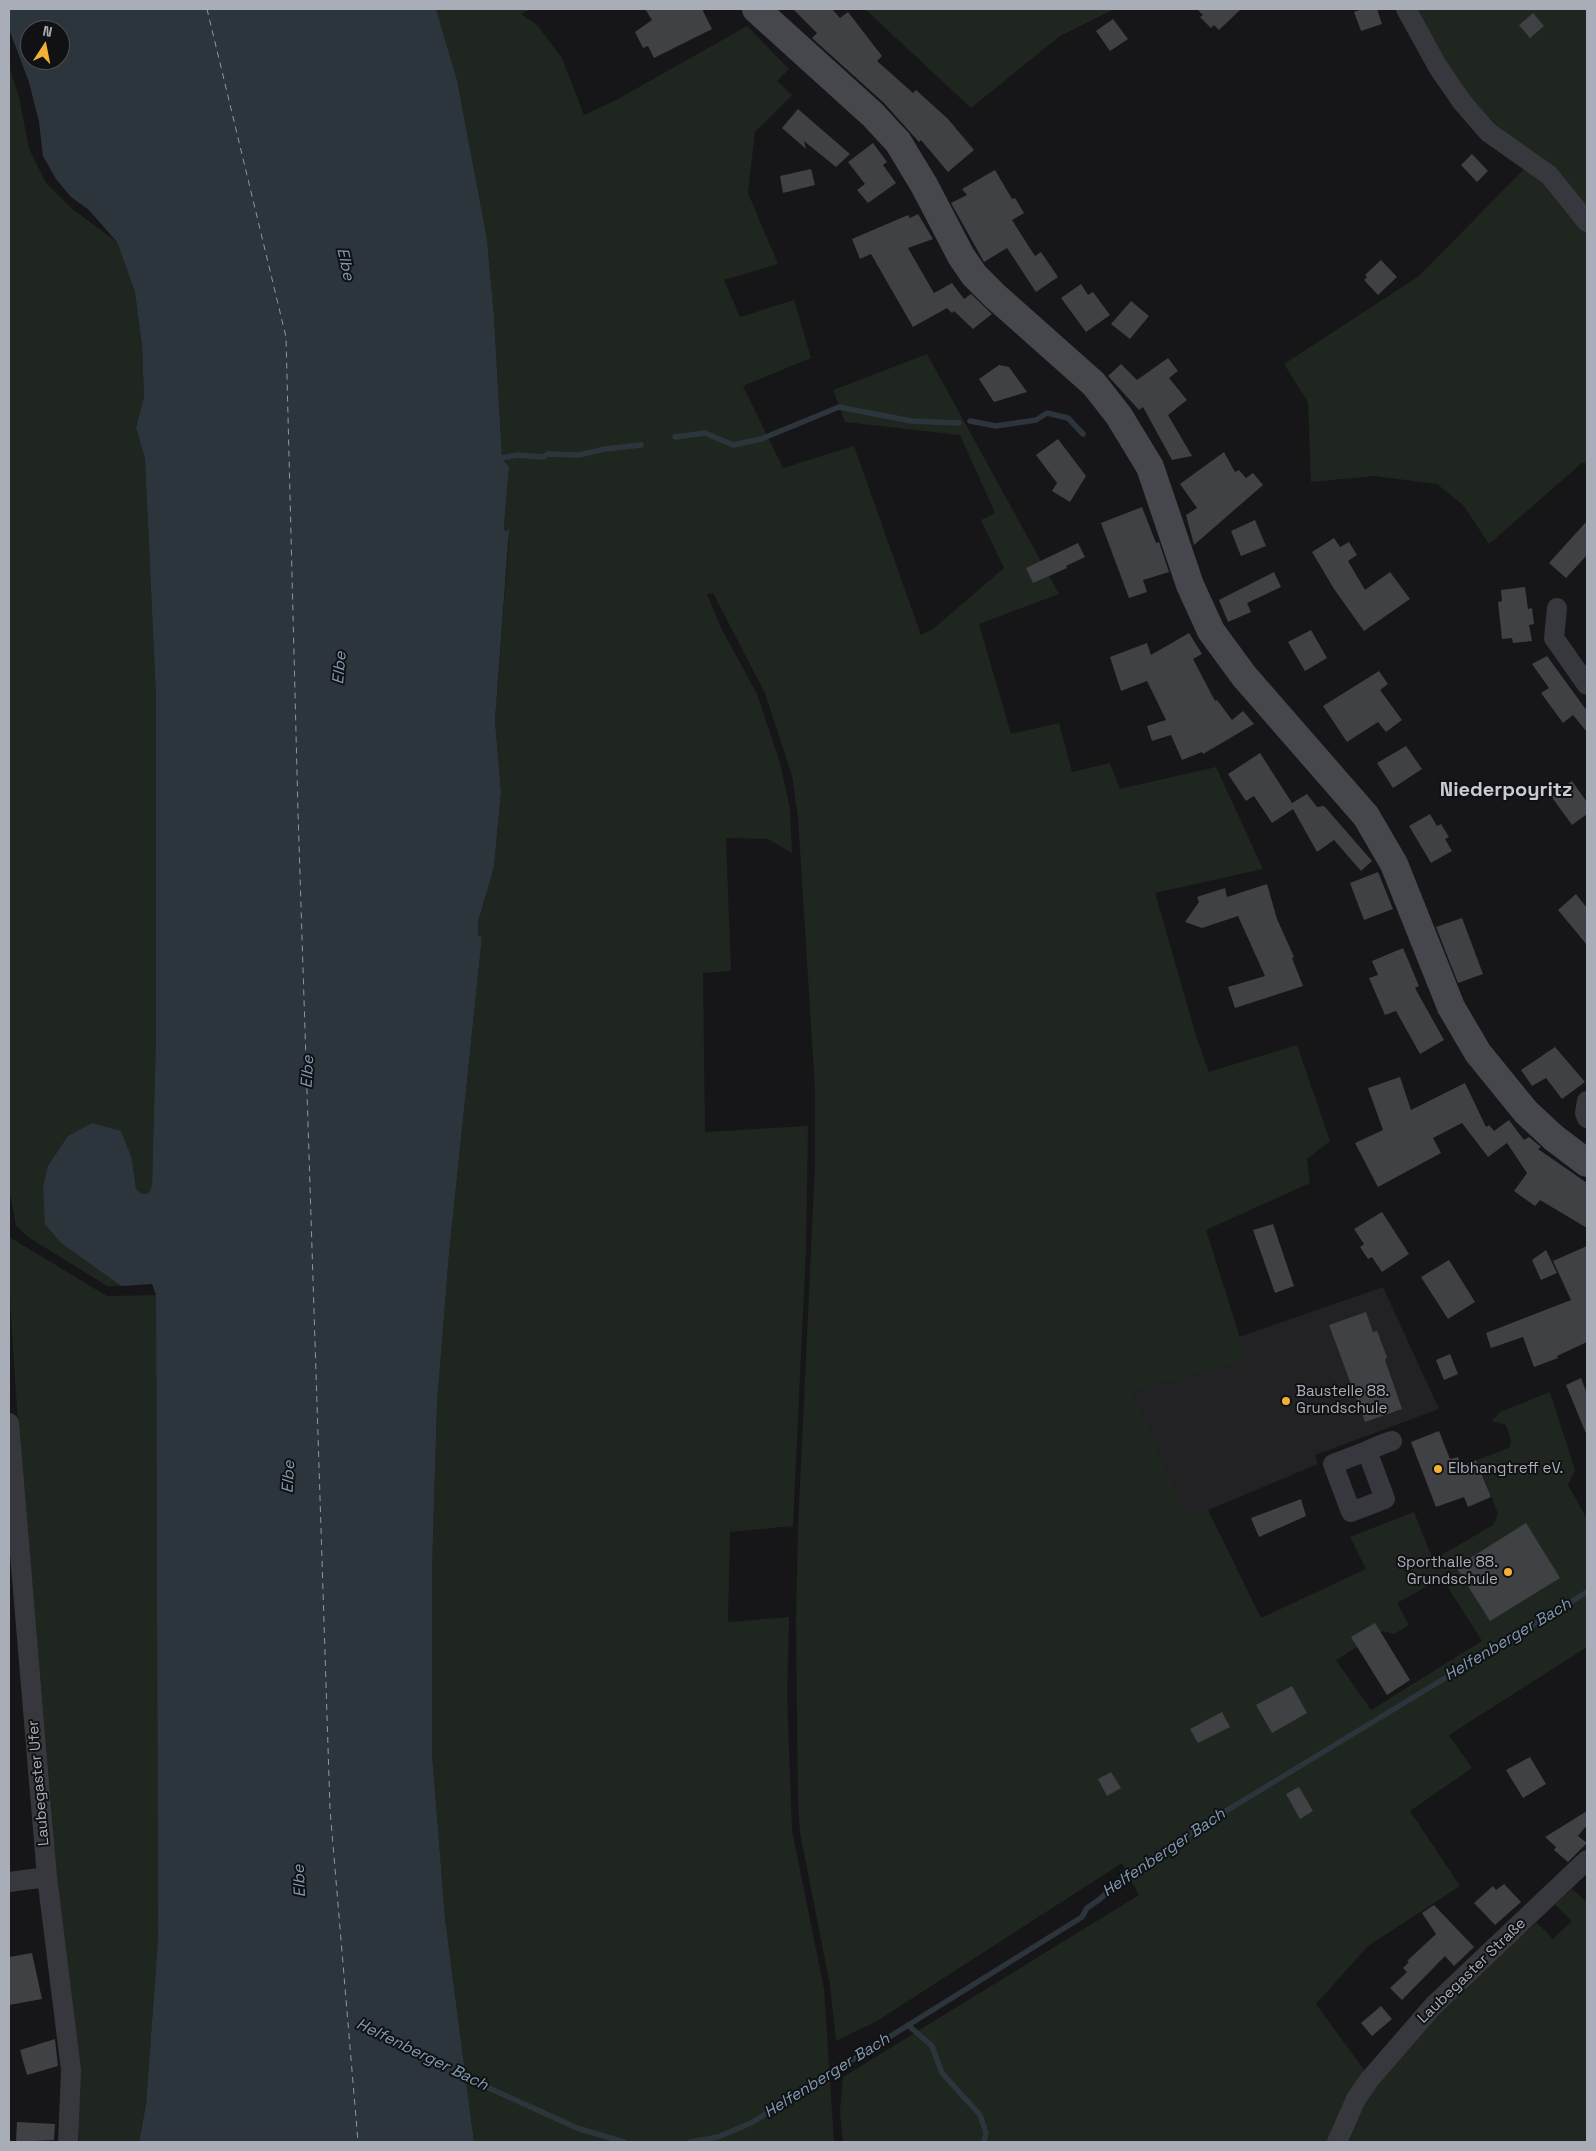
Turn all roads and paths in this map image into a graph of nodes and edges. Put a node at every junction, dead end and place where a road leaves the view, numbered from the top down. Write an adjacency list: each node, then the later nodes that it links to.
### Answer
1 (756, 9): 8 (main road)
2 (1406, 9): 3 (street)
3 (1587, 222)
4 (1556, 608): 5 (street)
5 (1587, 685)
6 (1587, 1101): 7 (street)
7 (1587, 1118)
8 (1587, 1163)
9 (9, 1428): 13 (street, Laubegaster Ufer)
10 (1392, 1441): 11 (street)
11 (1367, 1450)
12 (1587, 1860): 16 (street, Laubegaster Straße)
13 (47, 1877): 14 (street); 15 (street, Laubegaster Ufer)
14 (9, 1882)
15 (68, 2142)
16 (1337, 2142)

